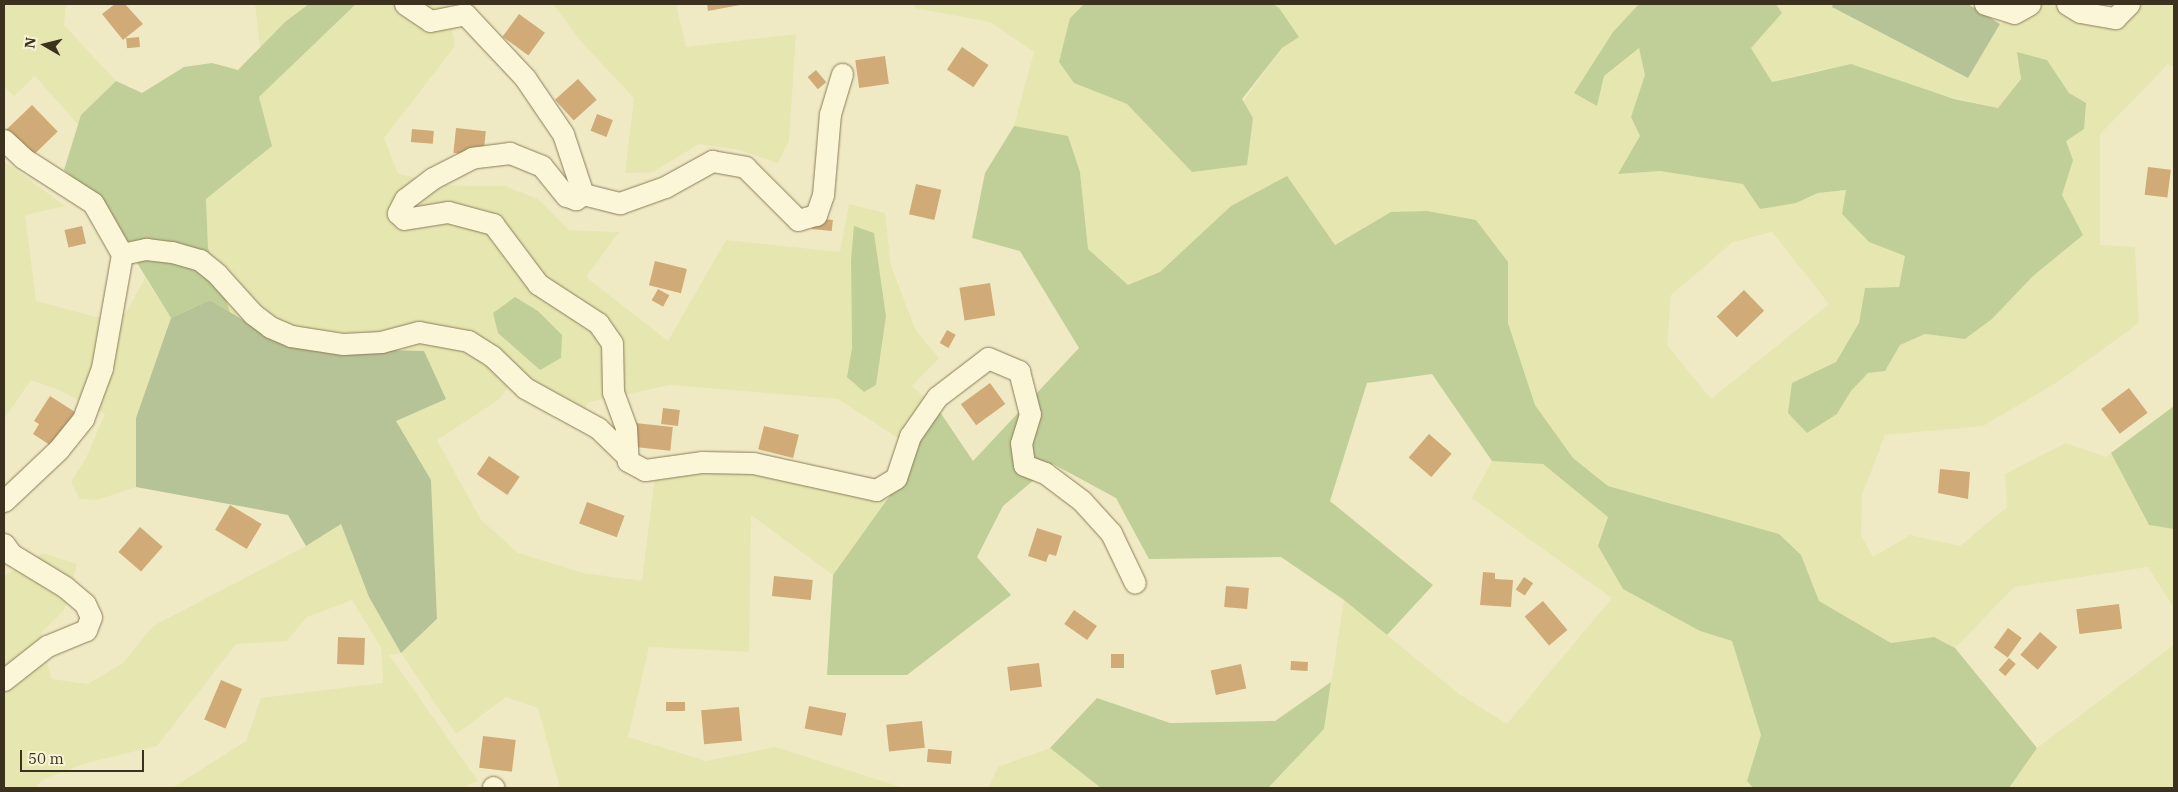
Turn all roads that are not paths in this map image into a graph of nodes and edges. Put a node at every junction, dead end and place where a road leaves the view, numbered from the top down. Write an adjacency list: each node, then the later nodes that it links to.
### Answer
1 (405, 4): 8 (street)
2 (1985, 4): 3 (street)
3 (2030, 4)
4 (2066, 4): 5 (street)
5 (2129, 4)
6 (842, 74): 8 (street)
7 (4, 140): 9 (street)
8 (583, 194): 10 (street)
9 (122, 254): 10 (street); 11 (street)
10 (625, 454): 13 (street)
11 (4, 501)
12 (4, 544): 14 (street)
13 (1135, 583)
14 (4, 680)

